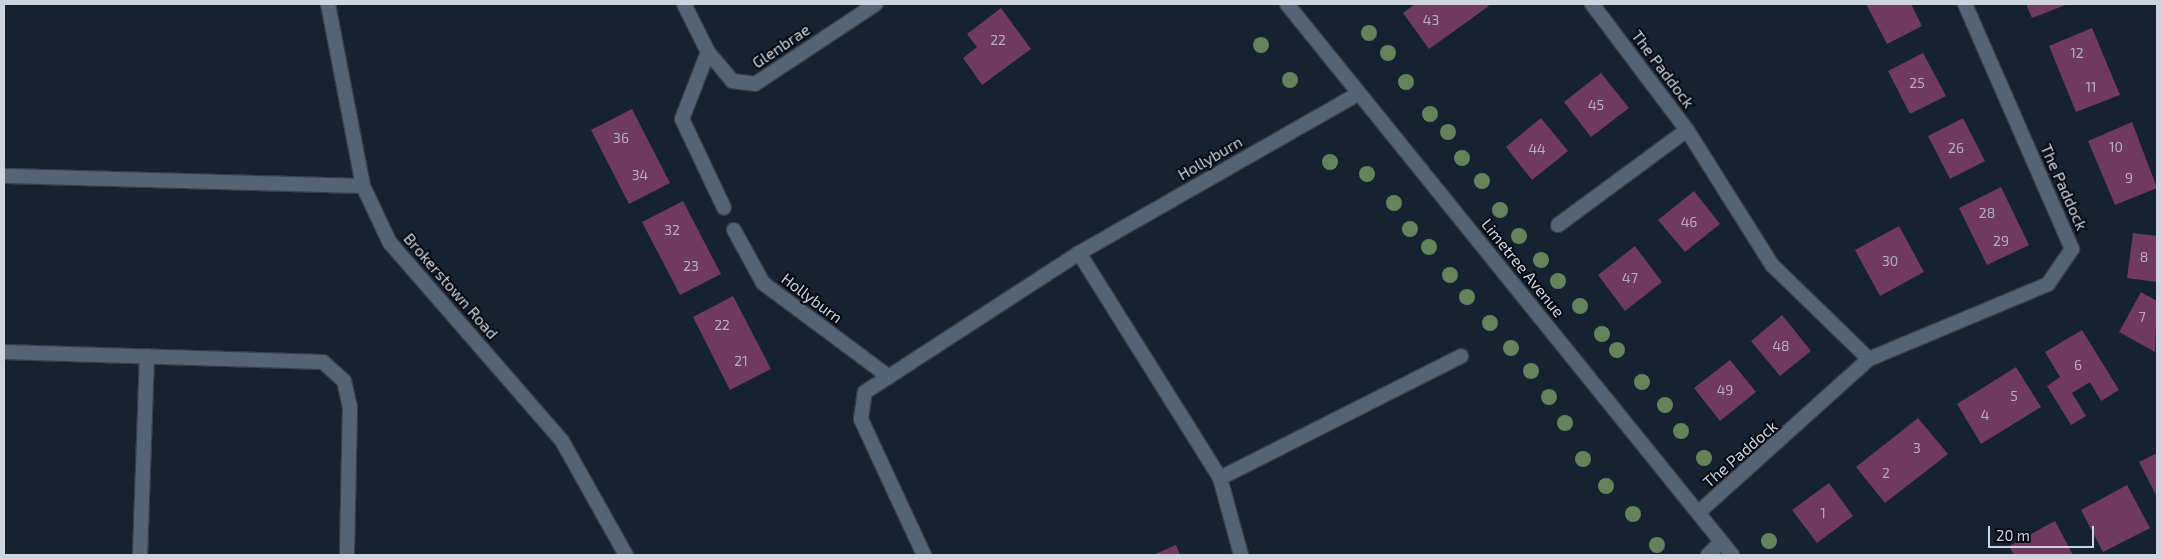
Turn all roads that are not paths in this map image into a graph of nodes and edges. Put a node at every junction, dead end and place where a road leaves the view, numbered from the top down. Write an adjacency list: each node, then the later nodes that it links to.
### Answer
1 (328, 4): 11 (street, Brokerstown Road)
2 (684, 4): 7 (street, Glenbrae)
3 (876, 4): 7 (street, Glenbrae)
4 (1287, 4): 8 (street, Limetree Avenue)
5 (1592, 4): 9 (street, The Paddock)
6 (1966, 4): 19 (street, The Paddock)
7 (708, 52): 12 (street)
8 (1359, 93): 15 (street, Hollyburn); 22 (street, Limetree Avenue)
9 (1687, 130): 13 (street, The Paddock); 19 (street, The Paddock)
10 (4, 176): 11 (street)
11 (363, 186): 26 (street, Brokerstown Road)
12 (724, 208)
13 (1558, 225)
14 (734, 230): 20 (street, Hollyburn)
15 (1079, 253): 20 (street, Hollyburn); 21 (street)
16 (4, 352): 17 (street)
17 (147, 356): 24 (street); 25 (street)
18 (1460, 356): 21 (street)
19 (1869, 359): 22 (street, The Paddock)
20 (889, 377): 27 (street, Hollyburn)
21 (1220, 478): 28 (street)
22 (1699, 512): 23 (street, Limetree Avenue)
23 (1721, 542): 29 (street); 30 (street, Limetree Avenue)
24 (140, 555)
25 (347, 555)
26 (626, 555)
27 (924, 555)
28 (1241, 555)
29 (1708, 555)
30 (1732, 555)

